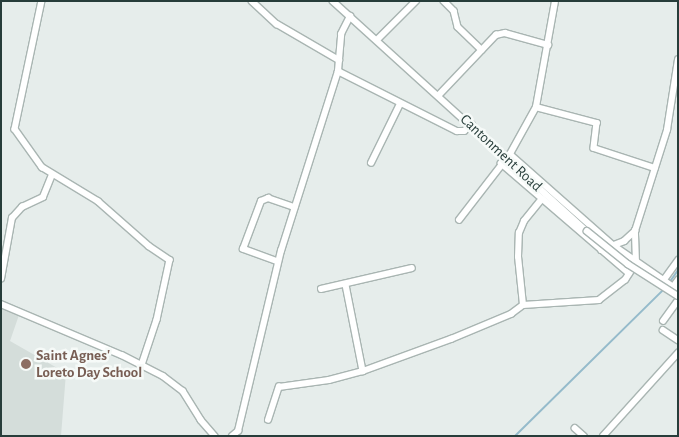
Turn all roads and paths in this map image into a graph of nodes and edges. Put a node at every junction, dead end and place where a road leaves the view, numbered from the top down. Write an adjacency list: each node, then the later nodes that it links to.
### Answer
1 (42, 1): 22 (street)
2 (252, 1): 11 (street)
3 (333, 1): 7 (street, Cantonment Road)
4 (416, 1): 8 (street)
5 (444, 1): 10 (street)
6 (555, 1): 9 (street)
7 (350, 16): 8 (street, Cantonment Road); 11 (street)
8 (377, 40): 14 (street, Cantonment Road)
9 (548, 44): 10 (street); 16 (street)
10 (482, 50): 14 (street)
11 (339, 60): 13 (street)
12 (678, 60): 21 (street)
13 (338, 70): 15 (street); 24 (street)
14 (439, 95): 17 (street, Cantonment Road)
15 (400, 104): 17 (street); 20 (street)
16 (536, 107): 18 (street); 21 (street)
17 (472, 125): 18 (street, Cantonment Road)
18 (508, 156): 19 (street); 27 (street); 40 (street, Cantonment Road, bridge)
19 (500, 163): 23 (street); 25 (street)
20 (370, 164)
21 (655, 168): 26 (street)
22 (52, 175): 34 (street); 48 (street)
23 (542, 199): 28 (street); 43 (street)
24 (294, 206): 30 (street); 30 (street)
25 (459, 220)
26 (635, 231): 27 (street); 31 (street)
27 (614, 245): 28 (street); 31 (street)
28 (602, 250): 33 (street)
29 (678, 260): 36 (street)
30 (278, 262): 53 (street)
31 (636, 263): 33 (street); 36 (street)
32 (412, 268): 37 (street)
33 (629, 273): 43 (street)
34 (1, 279)
35 (678, 280): 39 (street)
36 (663, 281): 39 (street)
37 (346, 285): 38 (street); 49 (street)
38 (321, 289)
39 (675, 289)
40 (678, 296)
41 (678, 300): 44 (street)
42 (1, 304): 48 (street)
43 (523, 305): 49 (street)
44 (663, 321)
45 (663, 330): 46 (street)
46 (678, 340)
47 (678, 353): 55 (street)
48 (142, 365): 52 (street)
49 (363, 371): 50 (street)
50 (268, 420)
51 (575, 428): 54 (street)
52 (215, 436)
53 (232, 436)
54 (584, 436)
55 (603, 436)

